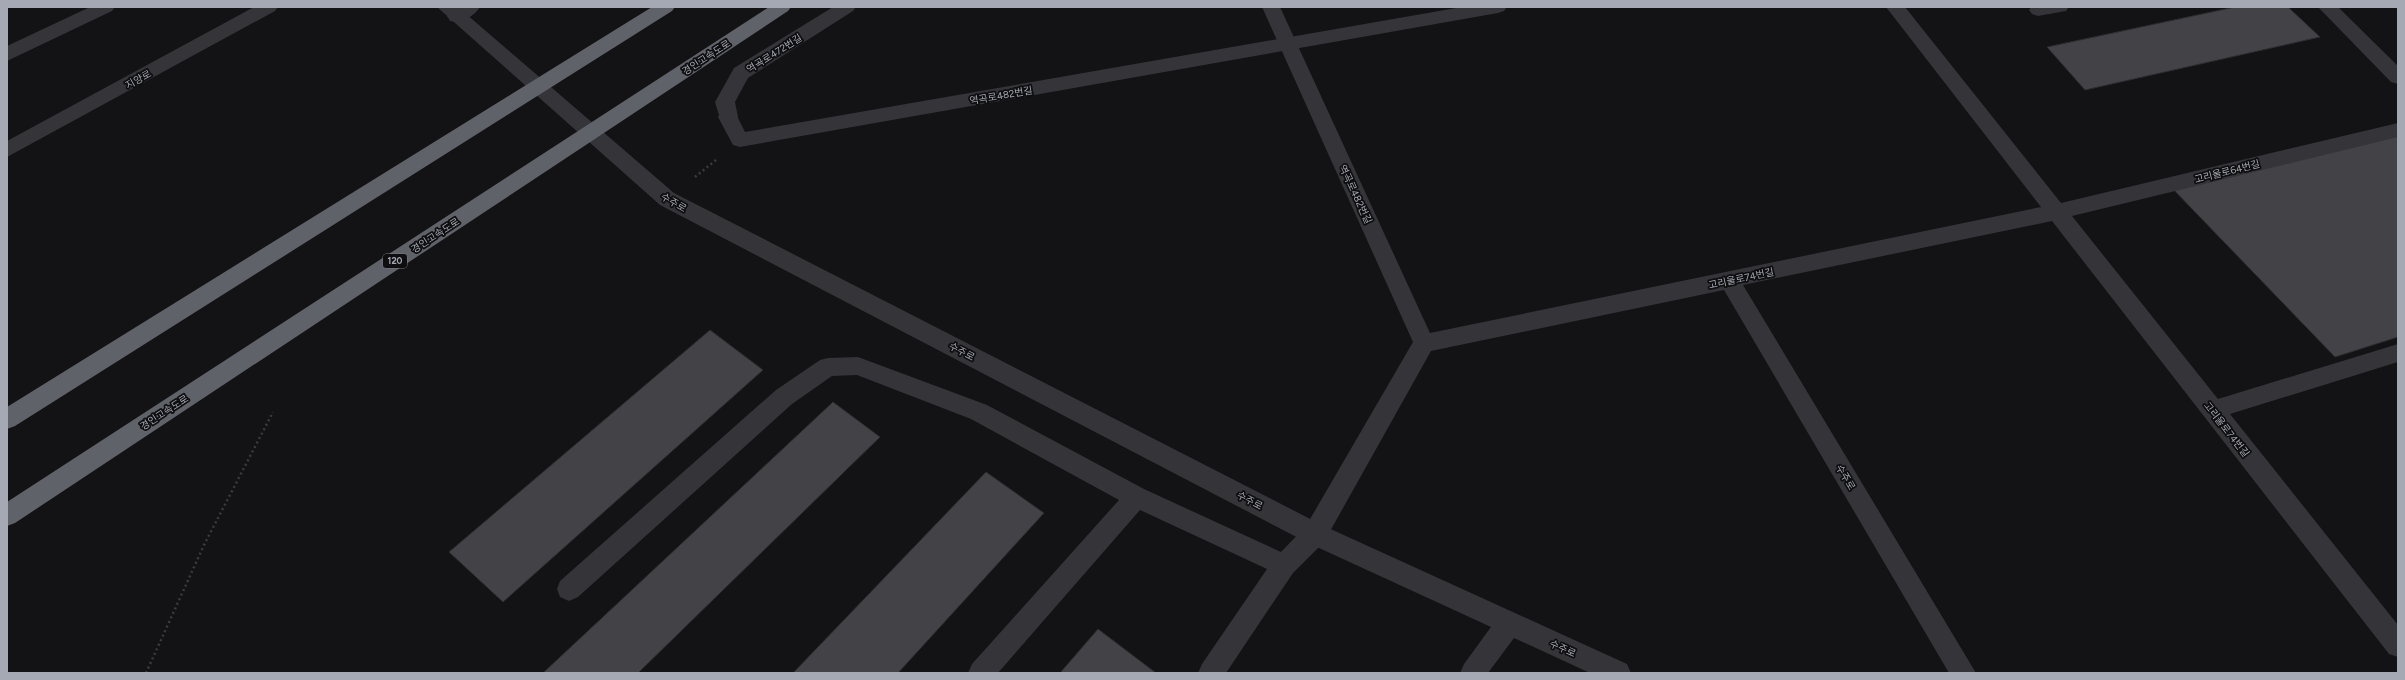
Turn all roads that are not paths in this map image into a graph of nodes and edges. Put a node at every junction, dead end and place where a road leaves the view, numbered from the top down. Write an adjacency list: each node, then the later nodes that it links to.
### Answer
1 (106, 7): 14 (street)
2 (269, 7): 18 (street, 지양로)
3 (666, 7): 24 (highway)
4 (782, 7): 26 (highway, 경인고속도로 / 120)
5 (848, 7): 17 (street, 역곡로472번길)
6 (1271, 7): 13 (street)
7 (1498, 7): 13 (street, 역곡로482번길)
8 (1895, 7): 19 (street, 고리울로74번길)
9 (2060, 7): 12 (street)
10 (2327, 7): 15 (street)
11 (458, 10): 27 (street, 수주로)
12 (2038, 10)
13 (1288, 45): 17 (street, 역곡로482번길); 21 (street, 역곡로482번길)
14 (7, 54)
15 (2398, 76)
16 (2398, 130): 19 (street, 고리울로64번길)
17 (740, 140)
18 (7, 150)
19 (2057, 212): 20 (street, 고리울로74번길); 23 (street, 고리울로74번길)
20 (1729, 280): 21 (street, 고리울로74번길); 36 (street, 수주로)
21 (1424, 343): 27 (street)
22 (2398, 352): 23 (street)
23 (2213, 410): 31 (street, 고리울로74번길)
24 (7, 419)
25 (1136, 497): 28 (street); 29 (street); 32 (street)
26 (7, 515)
27 (1315, 534): 28 (street); 30 (street, 수주로)
28 (1284, 565): 33 (street)
29 (569, 589)
30 (1509, 624): 34 (street); 35 (street, 수주로)
31 (2398, 645)
32 (981, 673)
33 (1211, 673)
34 (1473, 673)
35 (1618, 673)
36 (1963, 673)

